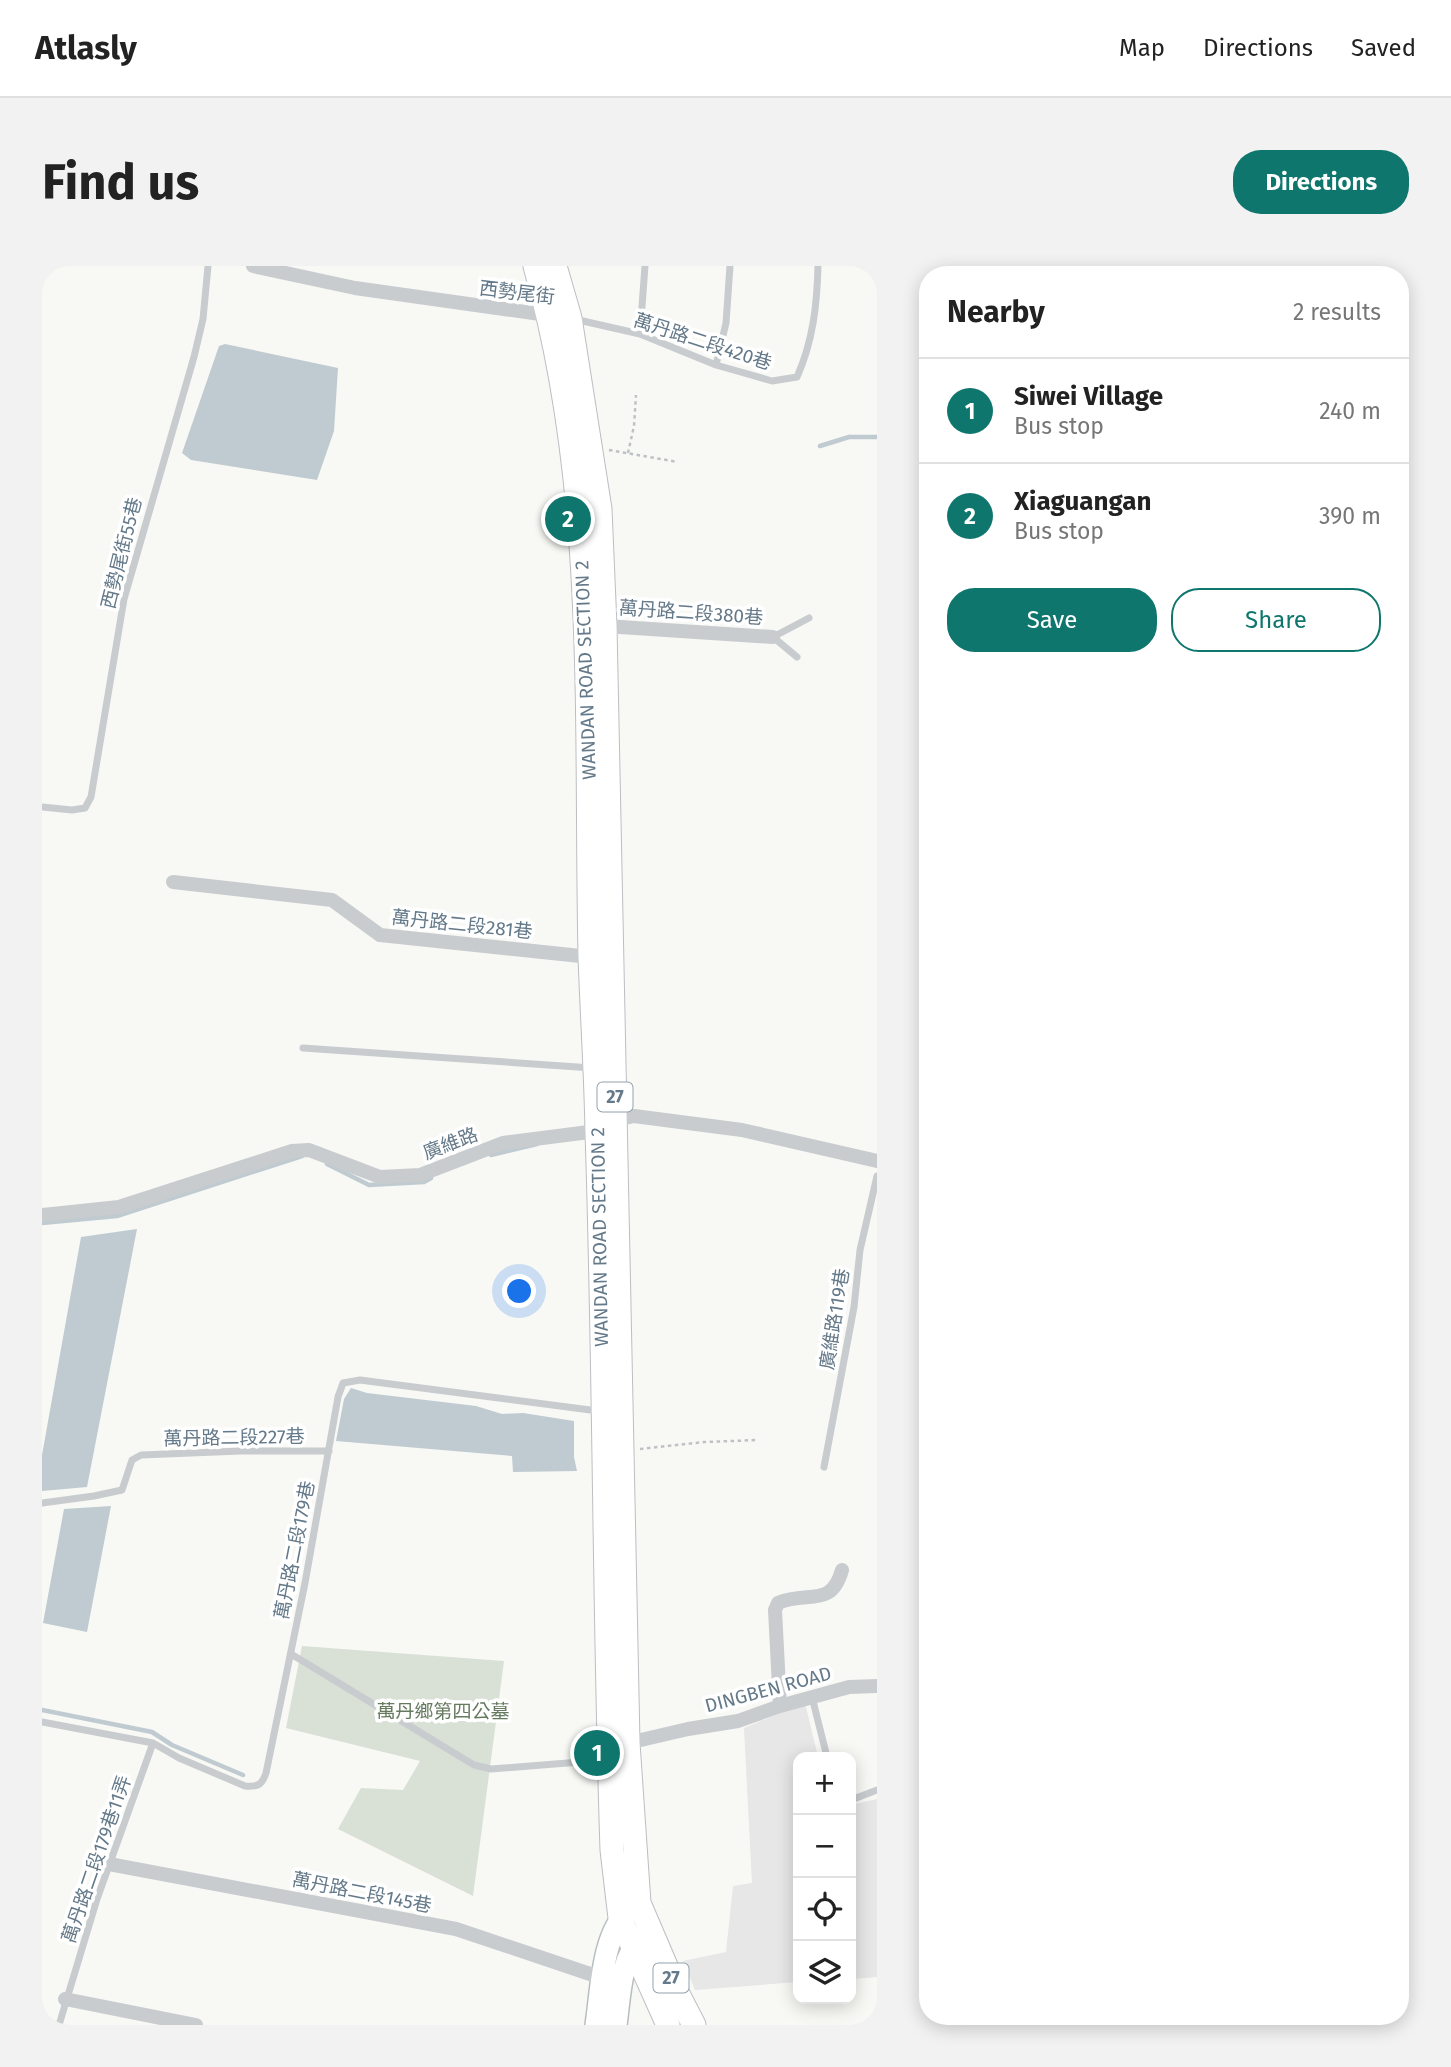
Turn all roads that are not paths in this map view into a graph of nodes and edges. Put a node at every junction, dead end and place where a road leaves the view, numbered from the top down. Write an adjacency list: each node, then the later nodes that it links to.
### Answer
1 (208, 266): 15 (lane, 西勢尾街55巷)
2 (253, 266): 8 (street, 西勢尾街)
3 (535, 266): 8 (main road, WANDAN ROAD SECTION 2 / 27)
4 (555, 266): 8 (main road, WANDAN ROAD SECTION 2 / 27)
5 (645, 266): 9 (lane)
6 (730, 266): 10 (lane)
7 (818, 266): 10 (lane, 萬丹路二段420巷)
8 (559, 316): 9 (lane, 萬丹路二段420巷); 12 (main road, WANDAN ROAD SECTION 2 / 27); 12 (main road, WANDAN ROAD SECTION 2 / 27)
9 (640, 334): 10 (lane, 萬丹路二段420巷)
10 (716, 365)
11 (809, 618): 13 (lane)
12 (596, 626): 13 (street, 萬丹路二段380巷); 17 (main road, WANDAN ROAD SECTION 2 / 27); 19 (main road, WANDAN ROAD SECTION 2 / 27)
13 (773, 637): 14 (lane)
14 (797, 657)
15 (42, 807)
16 (173, 882): 17 (street, 萬丹路二段281巷)
17 (590, 957): 19 (main road, WANDAN ROAD SECTION 2 / 27)
18 (303, 1048): 19 (lane)
19 (604, 1069): 20 (main road, WANDAN ROAD SECTION 2 / 27)
20 (607, 1126): 21 (street, 廣維路); 23 (street, 廣維路); 24 (main road, WANDAN ROAD SECTION 2 / 27); 35 (main road, WANDAN ROAD SECTION 2 / 27)
21 (877, 1161)
22 (877, 1176): 26 (lane, 廣維路119巷)
23 (42, 1215)
24 (603, 1412): 25 (lane, 萬丹路二段227巷); 37 (main road, WANDAN ROAD SECTION 2 / 27)
25 (328, 1451): 27 (lane, 萬丹路二段227巷); 29 (lane, 萬丹路二段179巷)
26 (824, 1467)
27 (42, 1503)
28 (842, 1570): 32 (street)
29 (291, 1654): 34 (lane, 萬丹路二段179巷); 37 (lane)
30 (877, 1686): 31 (street, DINGBEN ROAD)
31 (812, 1697): 32 (street, DINGBEN ROAD); 36 (lane)
32 (780, 1706): 35 (street, DINGBEN ROAD)
33 (42, 1721): 34 (lane, 萬丹路二段179巷)
34 (153, 1743): 40 (lane, 萬丹路二段179巷11弄)
35 (628, 1743): 41 (main road, WANDAN ROAD SECTION 2 / 27)
36 (826, 1752)
37 (609, 1759): 42 (main road, WANDAN ROAD SECTION 2 / 27)
38 (877, 1790): 39 (lane)
39 (856, 1798)
40 (109, 1864): 45 (street, 萬丹路二段145巷); 46 (lane, 萬丹路二段179巷11弄)
41 (639, 1903): 42 (main road); 43 (main road, WANDAN ROAD SECTION 2 / 27)
42 (620, 1918): 44 (main road, WANDAN ROAD SECTION 2 / 27); 45 (main road, WANDAN ROAD SECTION 2)
43 (650, 1929): 44 (main road); 52 (main road, 27)
44 (633, 1946): 50 (main road); 51 (main road, 27)
45 (603, 1978): 49 (main road, WANDAN ROAD SECTION 2)
46 (65, 1999): 47 (lane, 萬丹路二段179巷11弄); 48 (street)
47 (59, 2025)
48 (196, 2025)
49 (596, 2025)
50 (616, 2025)
51 (668, 2025)
52 (694, 2025)

